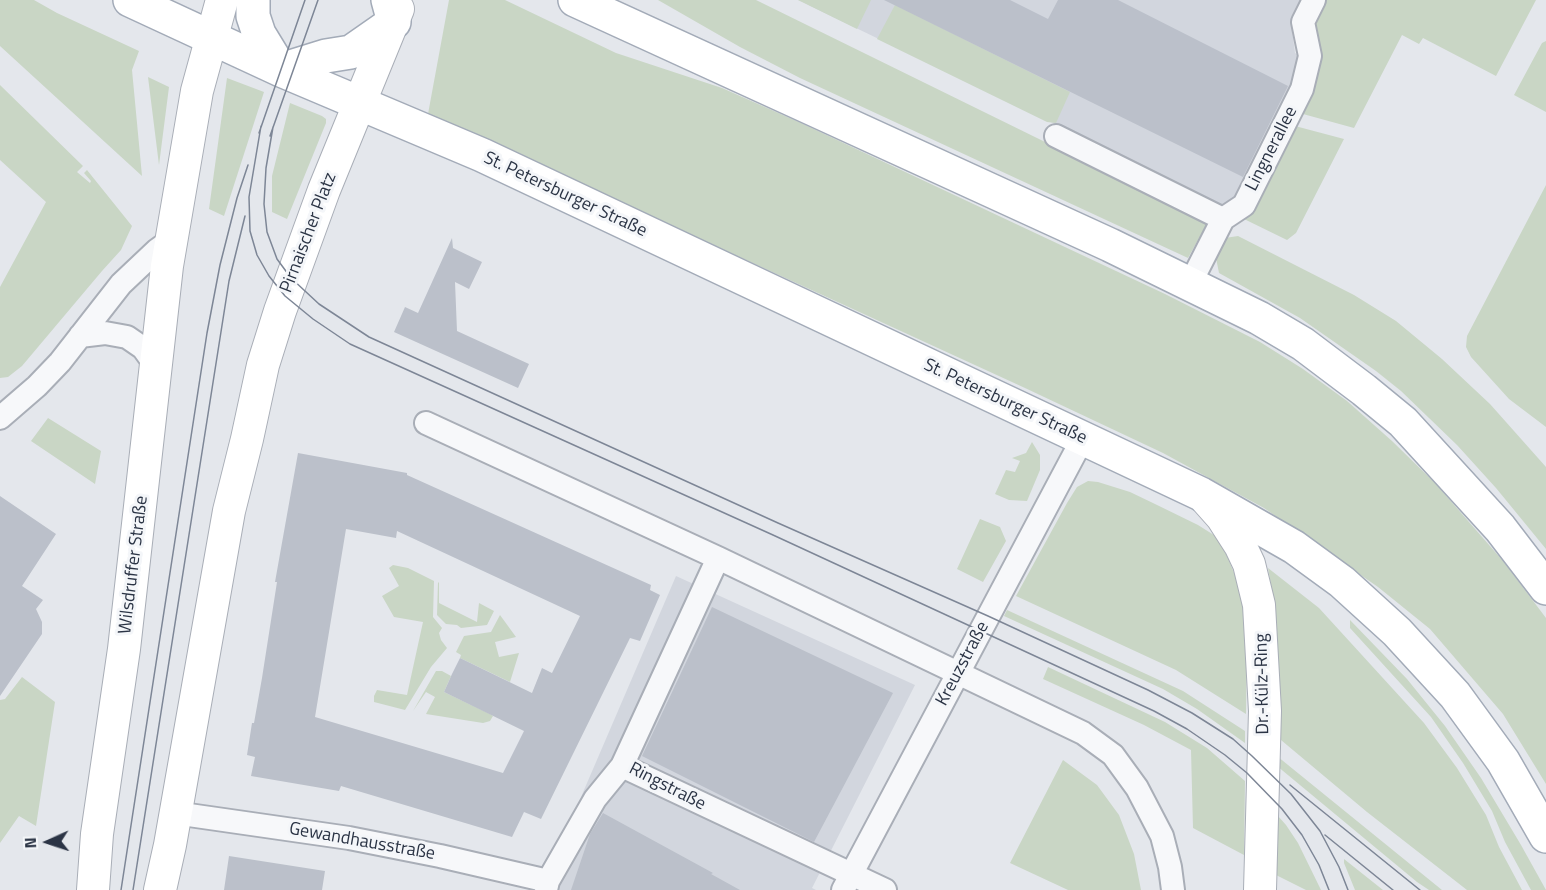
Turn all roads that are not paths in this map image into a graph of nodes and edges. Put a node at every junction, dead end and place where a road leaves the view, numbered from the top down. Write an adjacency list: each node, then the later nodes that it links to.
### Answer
1 (130, 0): 7 (main road)
2 (222, 0): 7 (street)
3 (253, 0): 8 (main road)
4 (575, 0): 13 (main road)
5 (1314, 0): 11 (street, Lingnerallee)
6 (394, 7): 8 (main road); 9 (street, Pirnaischer Platz)
7 (210, 38): 8 (main road); 12 (street)
8 (281, 70): 9 (main road)
9 (361, 103): 18 (main road, St. Petersburger Straße); 24 (street, Pirnaischer Platz)
10 (1056, 136): 11 (street)
11 (1223, 219): 13 (street, Lingnerallee)
12 (171, 240): 14 (street); 15 (street, Wilsdruffer Straße)
13 (1190, 284): 21 (main road)
14 (80, 336): 15 (street); 16 (street)
15 (156, 366): 28 (street, Wilsdruffer Straße)
16 (0, 418)
17 (426, 423): 20 (street)
18 (1083, 438): 19 (main road, St. Petersburger Straße); 22 (street, Kreuzstraße)
19 (1201, 494): 25 (main road, St. Petersburger Straße); 32 (street, Dr.-Külz-Ring)
20 (718, 558): 22 (street); 23 (street, Ringstraße)
21 (1546, 588)
22 (958, 674): 26 (street, Kreuzstraße); 31 (street)
23 (622, 766): 26 (street, Ringstraße); 27 (street, Gewandhausstraße)
24 (175, 813): 27 (street, Gewandhausstraße); 29 (street)
25 (1546, 836)
26 (847, 882): 30 (street, Ringstraße)
27 (547, 885)
28 (93, 890)
29 (160, 890)
30 (885, 890)
31 (1173, 890)
32 (1260, 890)

